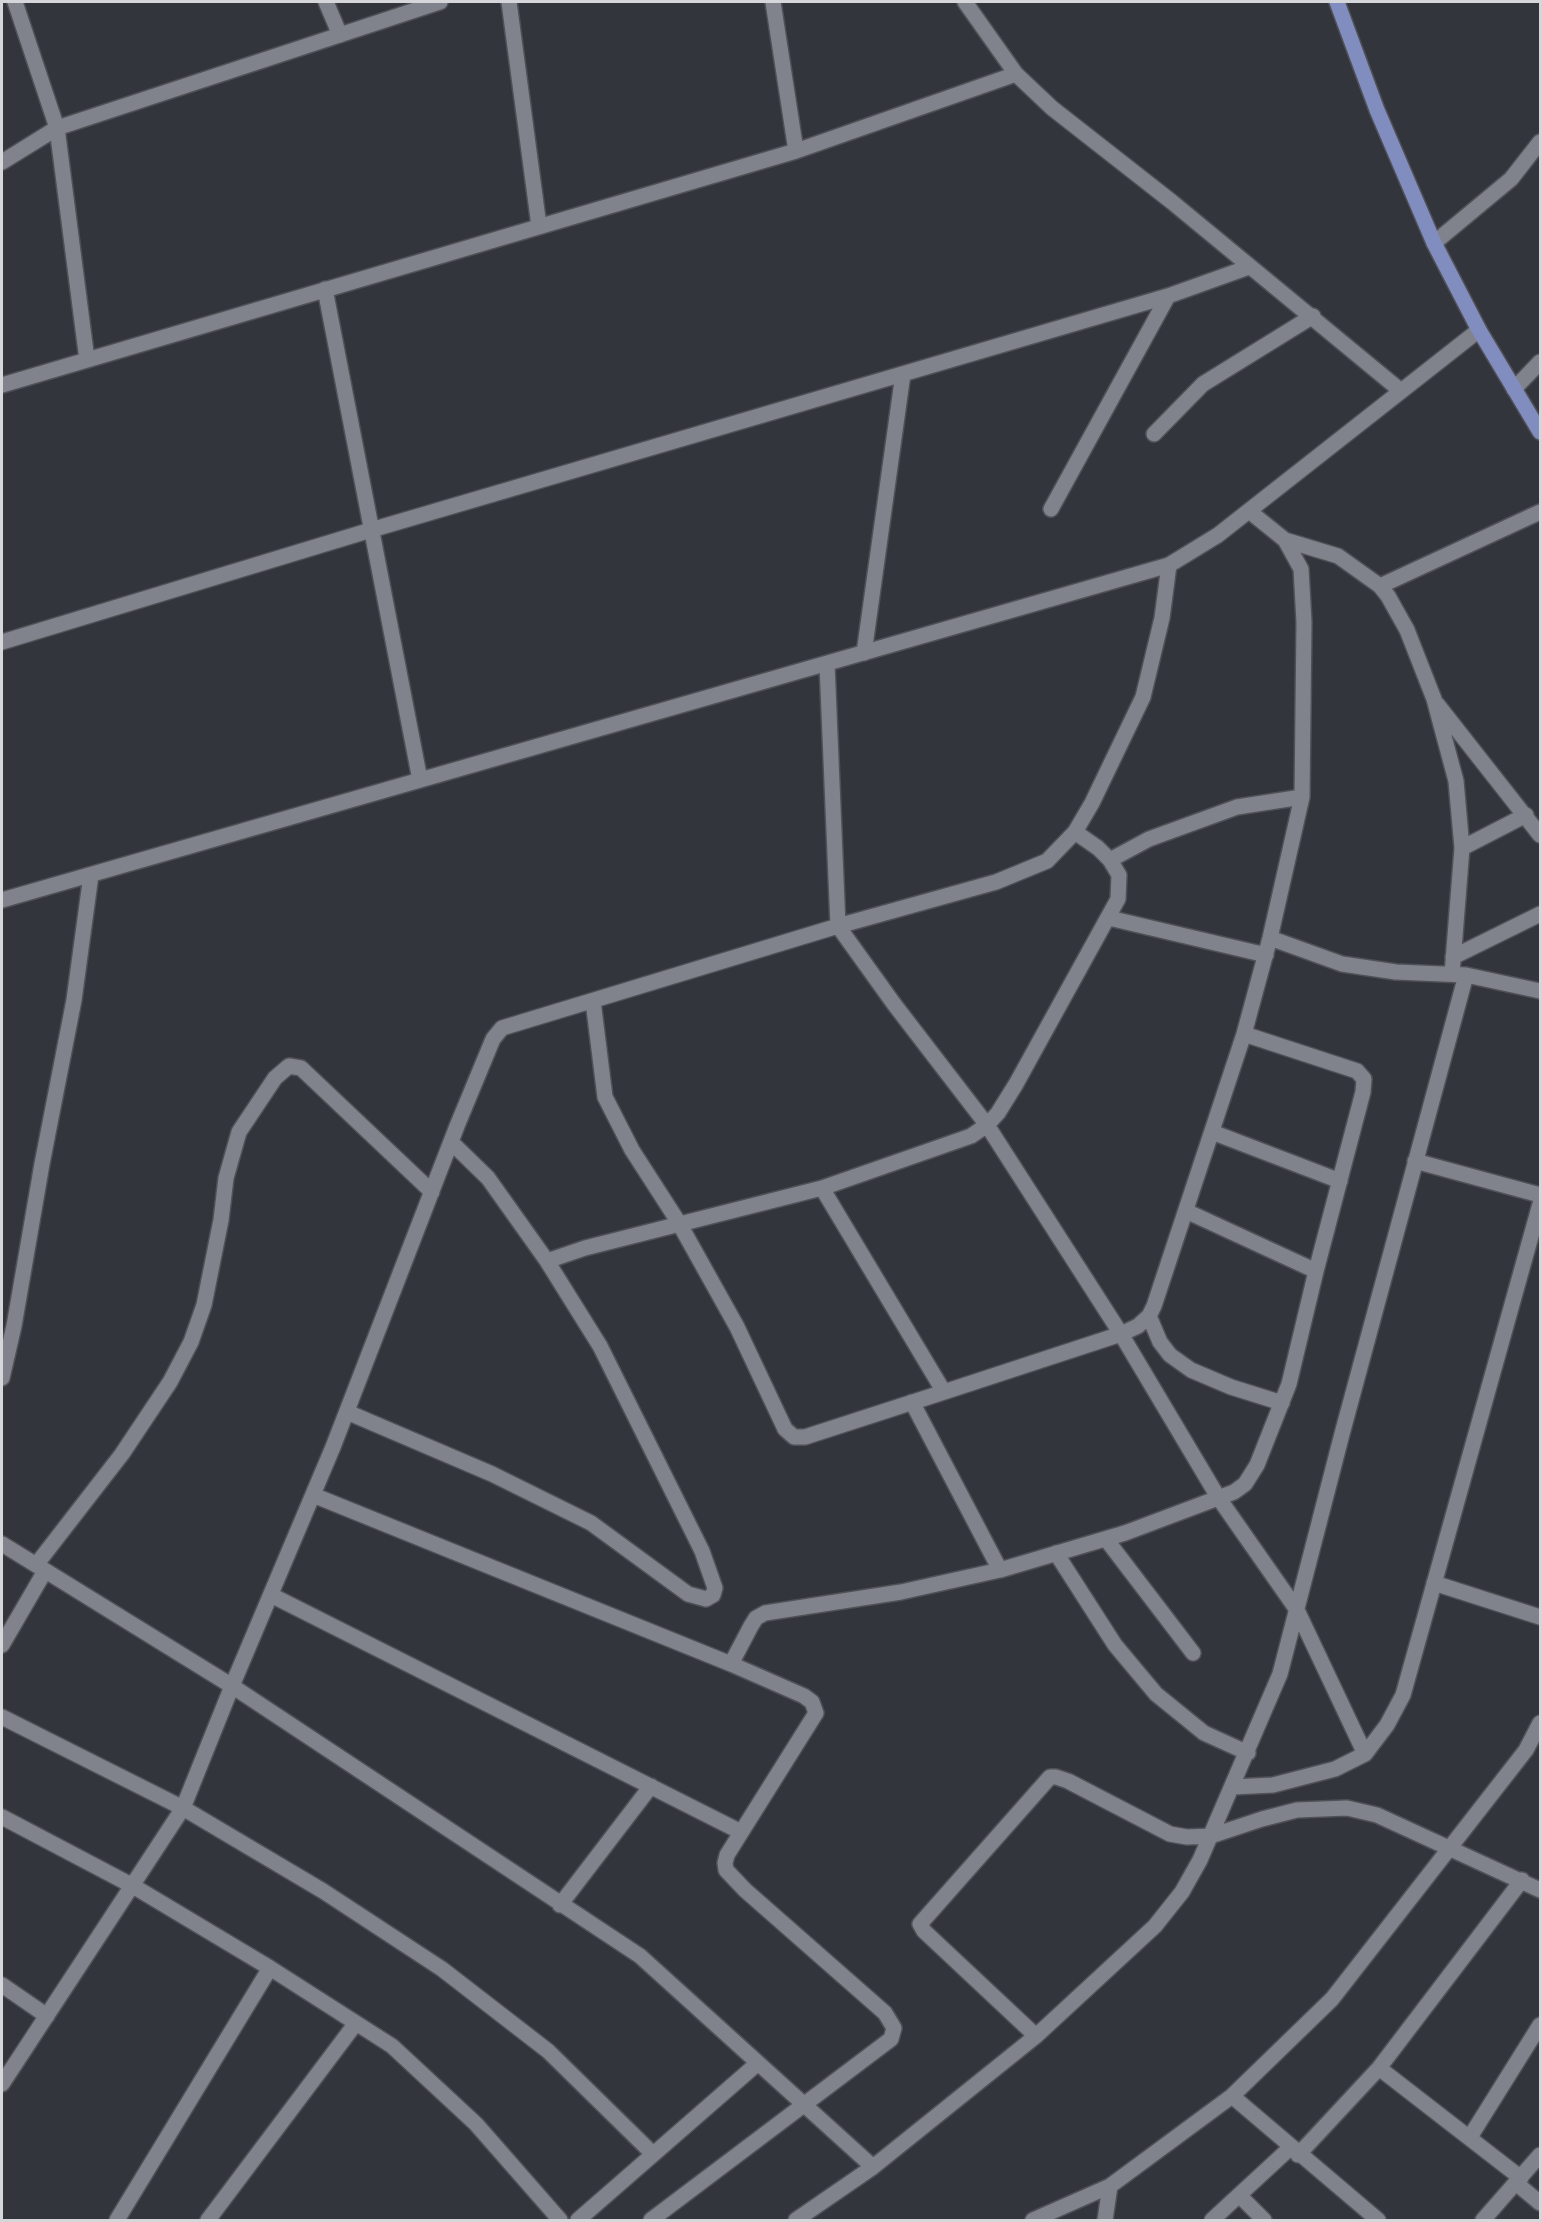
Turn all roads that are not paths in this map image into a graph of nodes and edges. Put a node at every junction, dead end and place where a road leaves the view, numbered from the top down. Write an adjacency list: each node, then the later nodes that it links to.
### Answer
1 (15, 2): 10 (street)
2 (326, 2): 8 (street)
3 (440, 2): 8 (street)
4 (509, 2): 14 (street)
5 (773, 2): 12 (street)
6 (965, 2): 9 (street)
7 (1337, 2): 15 (main road)
8 (340, 35): 10 (street)
9 (1016, 74): 12 (street); 16 (street)
10 (57, 128): 13 (street); 21 (street)
11 (1540, 142): 15 (street)
12 (796, 151): 14 (street)
13 (2, 162)
14 (540, 226): 17 (street)
15 (1434, 243): 20 (main road)
16 (1249, 267): 18 (street); 19 (street)
17 (325, 290): 21 (street); 32 (street)
18 (1168, 296): 23 (street); 29 (street)
19 (1313, 316): 26 (street); 28 (street)
20 (1479, 330): 25 (main road); 26 (street)
21 (87, 360): 24 (street)
22 (1540, 362): 25 (street)
23 (903, 374): 32 (street); 37 (street)
24 (2, 385)
25 (1514, 389): 27 (main road)
26 (1401, 391): 30 (street)
27 (1540, 432)
28 (1154, 434)
29 (1052, 509)
30 (1249, 511): 33 (street); 34 (street)
31 (1540, 512): 35 (street)
32 (371, 530): 36 (street); 40 (street)
33 (1285, 540): 35 (street); 41 (street)
34 (1169, 565): 37 (street); 43 (street)
35 (1380, 586): 39 (street)
36 (2, 642)
37 (864, 653): 38 (street)
38 (827, 663): 40 (street); 51 (street)
39 (1434, 699): 42 (street); 45 (street)
40 (420, 780): 47 (street)
41 (1302, 797): 46 (street); 52 (street)
42 (1526, 815): 44 (street); 45 (street)
43 (1074, 832): 46 (street); 51 (street)
44 (1540, 835)
45 (1462, 848): 54 (street)
46 (1110, 860): 50 (street)
47 (91, 875): 48 (street); 74 (street)
48 (2, 900)
49 (1540, 914): 54 (street)
50 (1109, 918): 53 (street); 59 (street)
51 (838, 926): 57 (street); 59 (street)
52 (1270, 938): 53 (street); 55 (street)
53 (1266, 955): 58 (street)
54 (1453, 957): 55 (street)
55 (1459, 974): 56 (street); 62 (street)
56 (1540, 991)
57 (593, 1001): 61 (street); 69 (street)
58 (1244, 1034): 60 (street); 63 (street)
59 (987, 1125): 64 (street); 73 (street)
60 (1212, 1132): 63 (street); 68 (street)
61 (451, 1142): 65 (street); 70 (street)
62 (1415, 1161): 66 (street); 88 (street)
63 (1340, 1181): 71 (street)
64 (822, 1188): 69 (street); 75 (street)
65 (432, 1192): 78 (street); 84 (street)
66 (1540, 1195)
67 (1540, 1204): 86 (street)
68 (1186, 1211): 71 (street); 72 (street)
69 (679, 1223): 70 (street); 76 (street)
70 (552, 1260): 78 (street)
71 (1316, 1271): 77 (street)
72 (1149, 1316): 73 (street); 77 (street)
73 (1120, 1334): 75 (street); 80 (street)
74 (2, 1378)
75 (944, 1392): 76 (street)
76 (912, 1402): 85 (street)
77 (1282, 1403): 80 (street)
78 (347, 1412): 79 (street)
79 (313, 1495): 87 (street); 92 (street)
80 (1218, 1497): 81 (street); 88 (street)
81 (1106, 1539): 83 (street); 91 (street)
82 (2, 1544): 84 (street)
83 (1056, 1553): 85 (street); 96 (street)
84 (40, 1568): 90 (street); 93 (street)
85 (999, 1570): 92 (street)
86 (1434, 1583): 89 (street); 97 (street)
87 (271, 1595): 93 (street); 98 (street)
88 (1297, 1610): 96 (street); 97 (street)
89 (1540, 1617)
90 (2, 1645)
91 (1193, 1653)
92 (734, 1657): 103 (street)
93 (232, 1686): 100 (street); 108 (street)
94 (2, 1717): 100 (street)
95 (1540, 1723): 104 (street)
96 (1248, 1753): 99 (street)
97 (1365, 1754): 99 (street)
98 (651, 1786): 103 (street); 108 (street)
99 (1230, 1792): 102 (street)
100 (183, 1809): 106 (street); 122 (street)
101 (2, 1817): 106 (street)
102 (1214, 1830): 104 (street); 114 (street); 114 (street)
103 (741, 1832): 119 (street)
104 (1452, 1847): 105 (street); 118 (street)
105 (1522, 1880): 107 (street); 116 (street)
106 (133, 1886): 109 (street); 111 (street)
107 (1540, 1890)
108 (560, 1905): 115 (street)
109 (270, 1968): 112 (street); 129 (street)
110 (2, 1985): 111 (street)
111 (47, 2016): 117 (street)
112 (356, 2023): 130 (street); 131 (street)
113 (1540, 2025): 120 (street)
114 (1036, 2036): 124 (street)
115 (758, 2063): 119 (street); 122 (street)
116 (1379, 2068): 120 (street); 121 (street)
117 (2, 2084)
118 (1232, 2096): 121 (street); 126 (street)
119 (805, 2106): 124 (street); 133 (street)
120 (1470, 2137): 125 (street)
121 (1294, 2151): 127 (street); 139 (street)
122 (653, 2154): 132 (street)
123 (1540, 2155): 125 (street)
124 (873, 2167): 134 (street)
125 (1518, 2180): 128 (street); 140 (street)
126 (1110, 2186): 135 (street); 136 (street)
127 (1239, 2195): 137 (street); 138 (street)
128 (1540, 2203)
129 (117, 2220)
130 (208, 2220)
131 (560, 2220)
132 (578, 2220)
133 (651, 2220)
134 (796, 2220)
135 (1033, 2220)
136 (1105, 2220)
137 (1212, 2220)
138 (1264, 2220)
139 (1377, 2220)
140 (1483, 2220)

